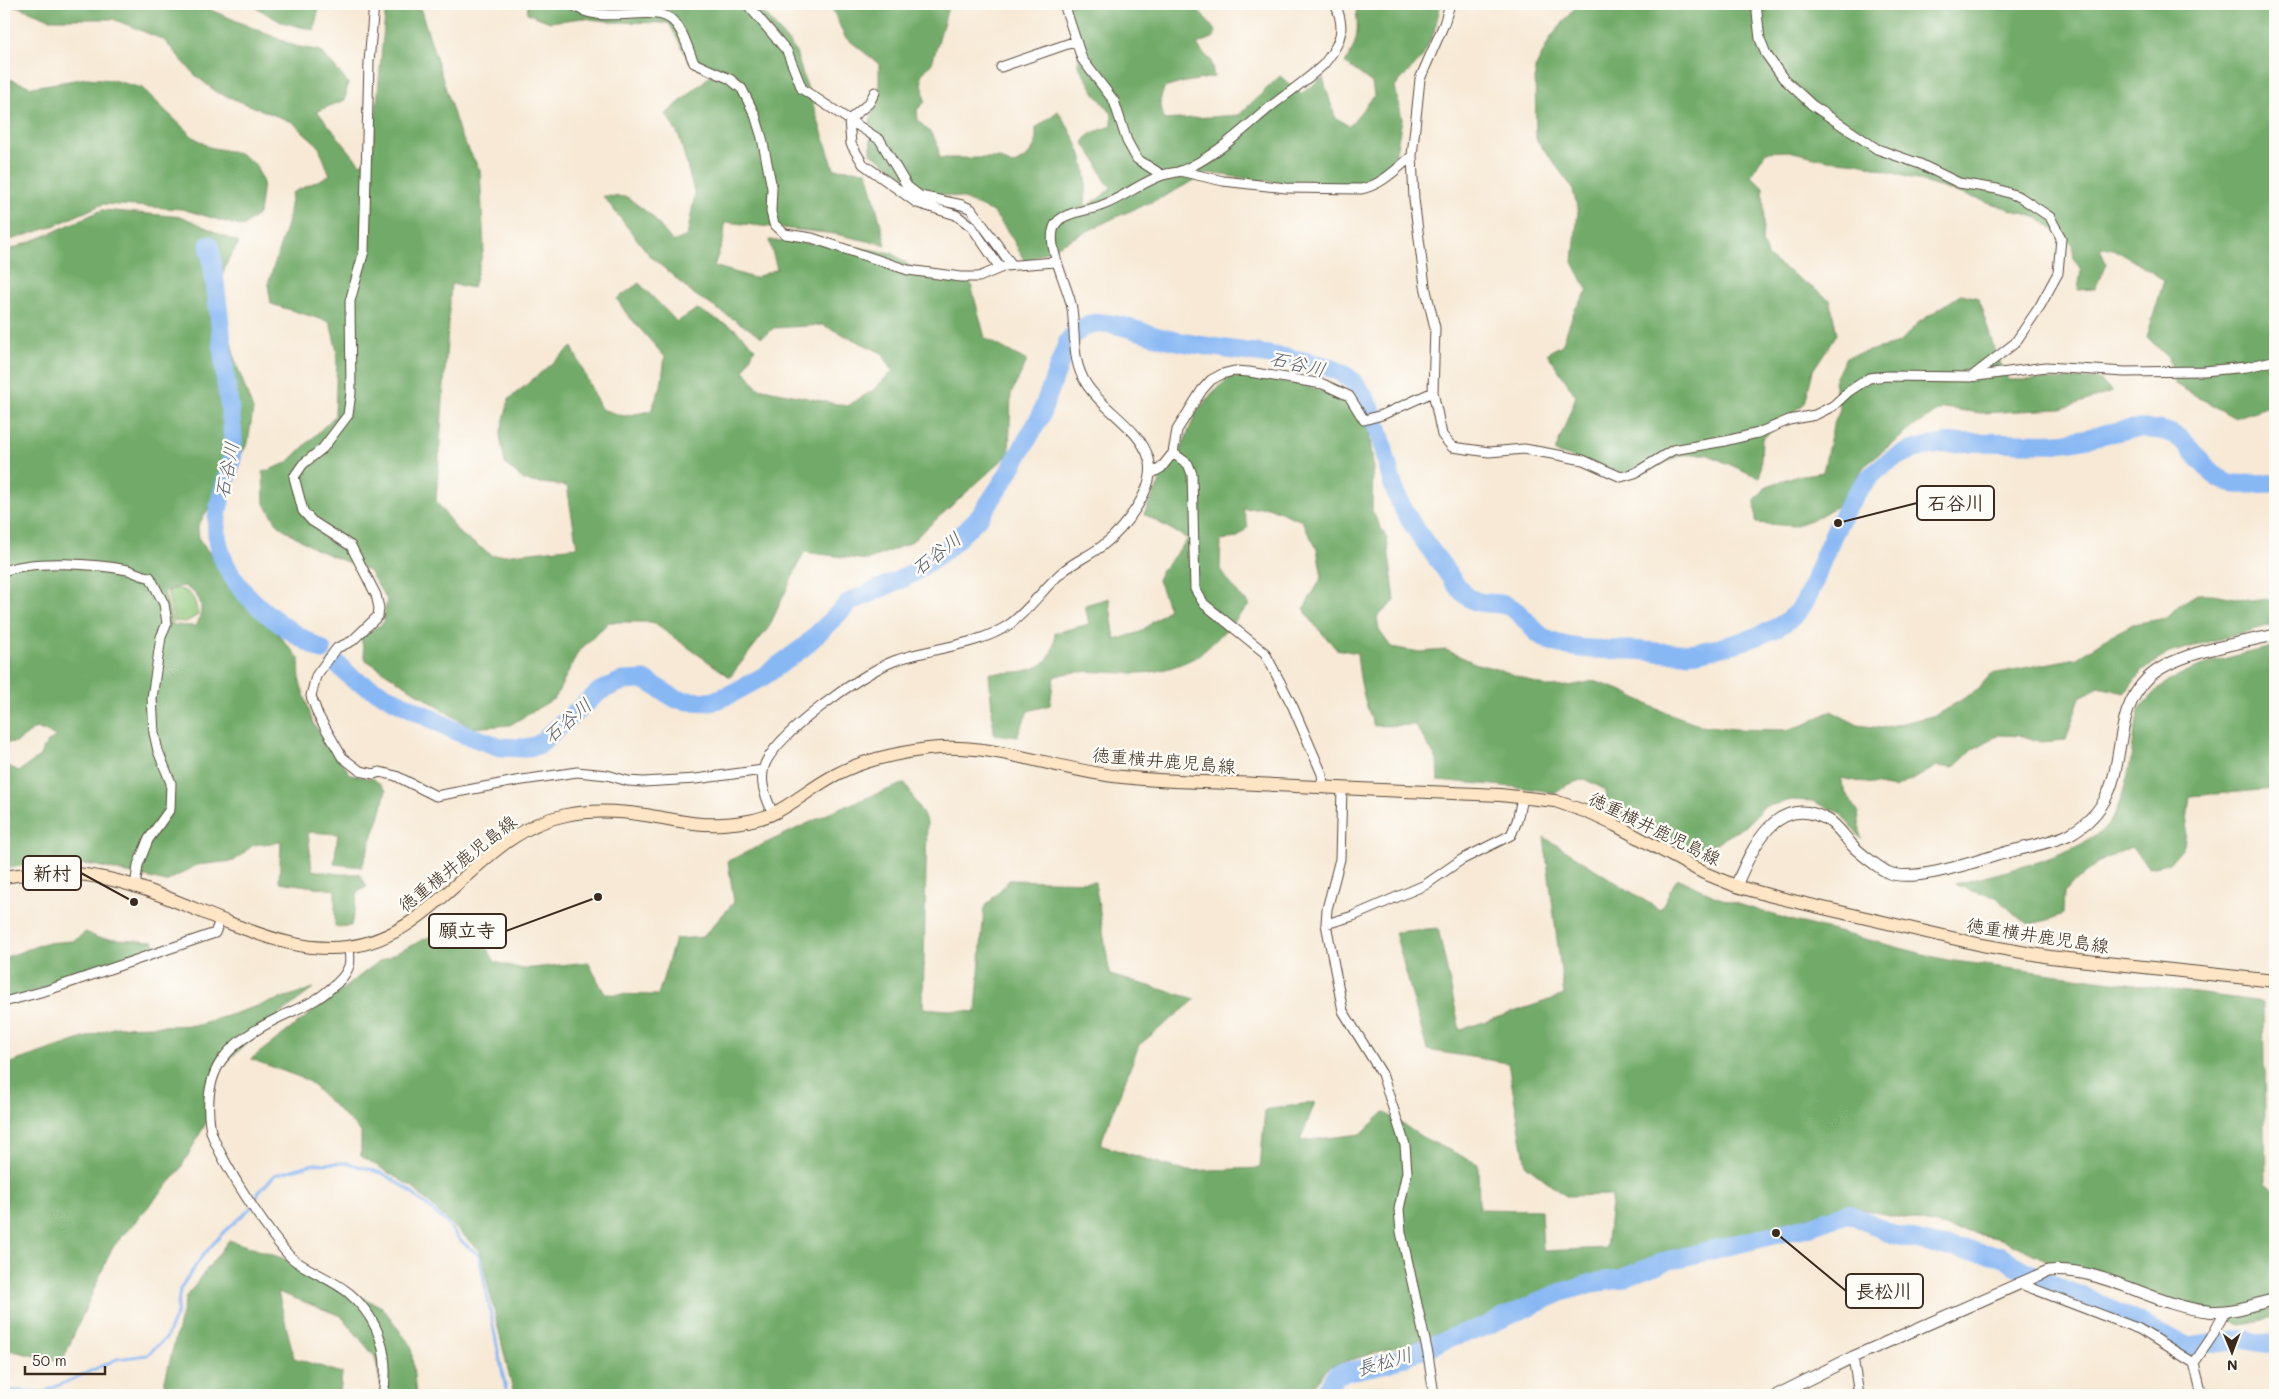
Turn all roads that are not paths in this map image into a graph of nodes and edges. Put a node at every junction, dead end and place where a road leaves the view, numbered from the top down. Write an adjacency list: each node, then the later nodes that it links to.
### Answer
1 (374, 4): 25 (street)
2 (572, 4): 17 (street)
3 (747, 4): 11 (street)
4 (1064, 4): 8 (street)
5 (1335, 4): 13 (street)
6 (1450, 4): 12 (street)
7 (1756, 4): 19 (street)
8 (1076, 40): 9 (street); 14 (street)
9 (1002, 67)
10 (875, 92): 11 (street)
11 (849, 120): 16 (street); 17 (street)
12 (1412, 156): 13 (street); 20 (street)
13 (1180, 171): 14 (street)
14 (1162, 175): 15 (street)
15 (1055, 262): 16 (street); 22 (street)
16 (1012, 265): 17 (street)
17 (1000, 268)
18 (2275, 364): 19 (street)
19 (1970, 377): 20 (street)
20 (1433, 392): 21 (street)
21 (1174, 453): 22 (street); 26 (street)
22 (1152, 473): 25 (street)
23 (4, 571): 32 (street)
24 (2275, 635): 31 (street)
25 (763, 770): 29 (street)
26 (1323, 787): 27 (main road, 徳重横井鹿児島線); 29 (main road, 徳重横井鹿児島線)
27 (1342, 788): 28 (main road, 徳重横井鹿児島線); 34 (street)
28 (1522, 798): 31 (main road, 徳重横井鹿児島線); 34 (street)
29 (773, 814): 35 (main road, 徳重横井鹿児島線)
30 (4, 877): 32 (main road, 徳重横井鹿児島線)
31 (1736, 886): 36 (main road, 徳重横井鹿児島線)
32 (135, 888): 33 (main road, 徳重横井鹿児島線)
33 (220, 920): 35 (main road, 徳重横井鹿児島線); 37 (street)
34 (1326, 924): 44 (street)
35 (349, 947): 43 (street)
36 (2275, 982)
37 (4, 1002)
38 (2022, 1282): 40 (street); 41 (street); 42 (street)
39 (2275, 1299): 40 (street)
40 (2225, 1312): 42 (street)
41 (1853, 1356): 45 (street); 46 (street)
42 (2197, 1359): 47 (street)
43 (383, 1395)
44 (1434, 1395)
45 (1776, 1395)
46 (1859, 1395)
47 (2202, 1395)

